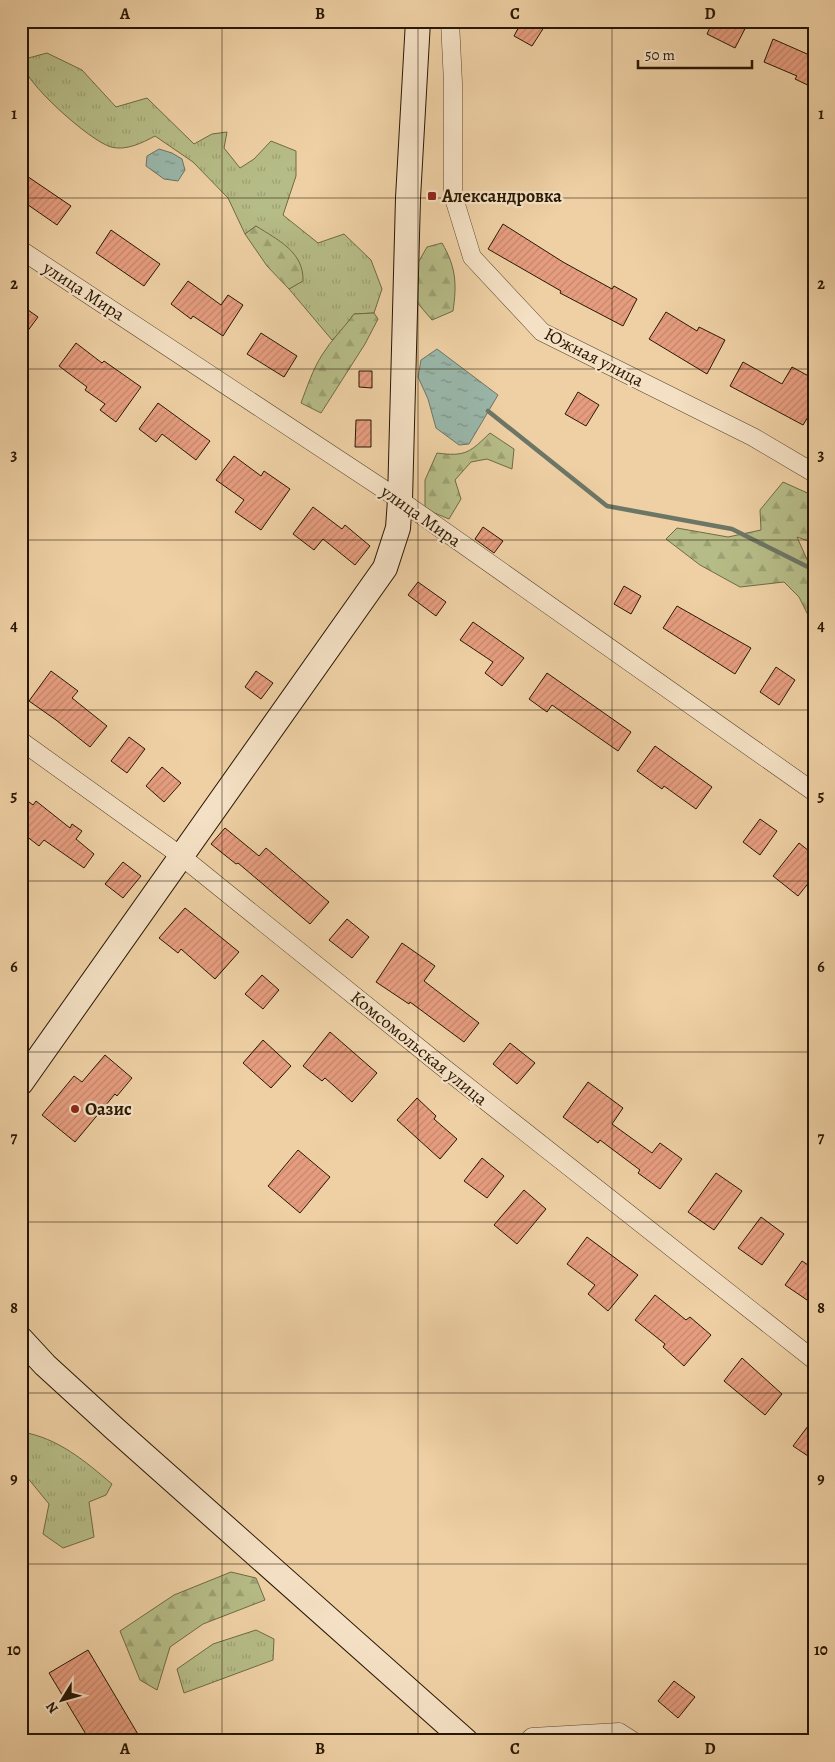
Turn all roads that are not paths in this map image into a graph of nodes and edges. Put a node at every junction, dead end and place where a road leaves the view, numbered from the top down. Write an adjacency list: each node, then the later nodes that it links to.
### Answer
1 (418, 21): 5 (main road)
2 (450, 21): 4 (street, Южная улица)
3 (21, 250): 5 (street, улица Мира)
4 (814, 473)
5 (400, 500): 7 (street, улица Мира); 8 (main road)
6 (21, 741): 8 (street, Комсомольская улица)
7 (814, 792)
8 (181, 856): 9 (main road); 11 (street, Комсомольская улица)
9 (21, 1083)
10 (21, 1339): 12 (main road)
11 (814, 1360)
12 (466, 1741)
13 (528, 1741): 14 (street)
14 (633, 1741)

